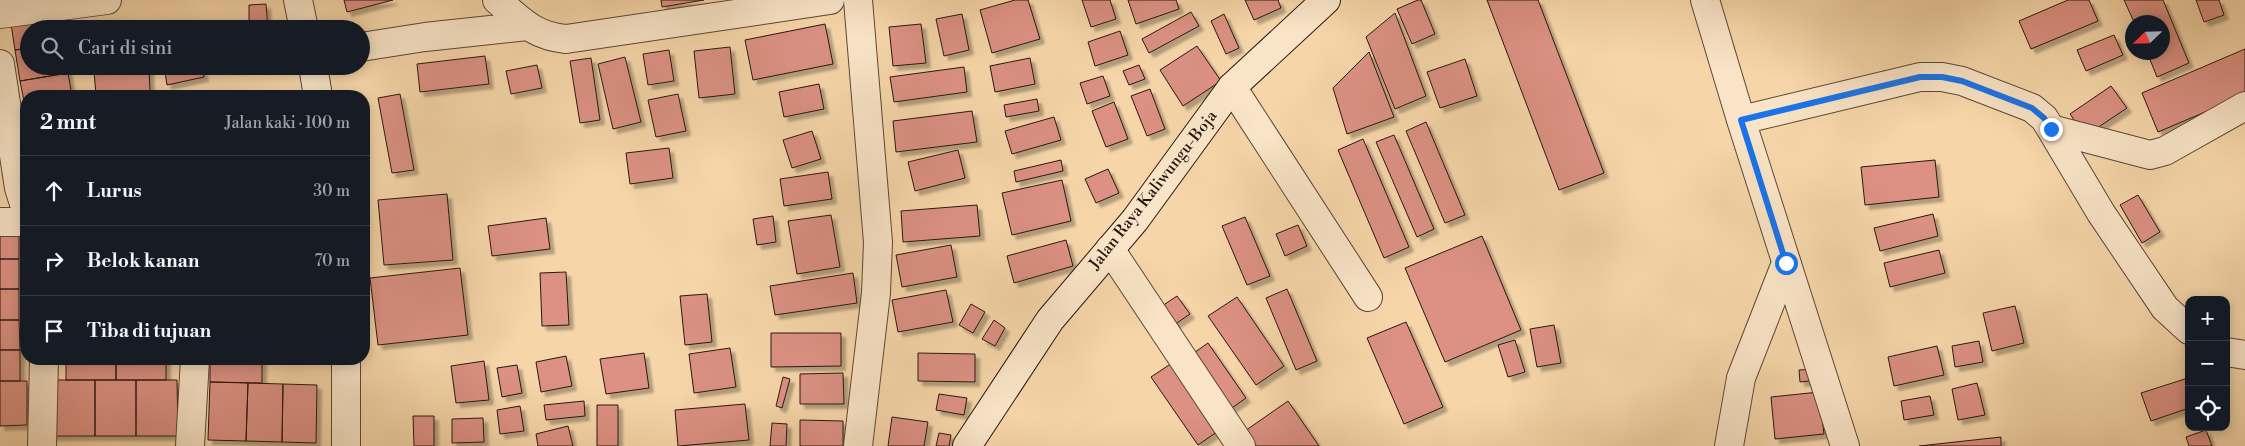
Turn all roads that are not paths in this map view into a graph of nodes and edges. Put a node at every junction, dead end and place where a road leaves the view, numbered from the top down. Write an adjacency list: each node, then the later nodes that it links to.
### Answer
1 (107, 0): 8 (street)
2 (298, 0): 9 (street)
3 (497, 0): 10 (street)
4 (830, 0): 10 (street)
5 (858, 0): 34 (street)
6 (1326, 0): 14 (street, Jalan Raya Kaliwungu-Boja)
7 (1705, 0): 17 (street)
8 (0, 14)
9 (302, 20)
10 (527, 26): 11 (street)
11 (370, 46)
12 (0, 64): 19 (street)
13 (314, 75): 15 (street)
14 (1232, 87): 22 (street, Jalan Raya Kaliwungu-Boja); 24 (street)
15 (317, 90)
16 (2245, 106): 18 (street)
17 (1741, 120): 18 (street); 23 (street)
18 (2051, 129): 25 (street)
19 (20, 191)
20 (0, 222): 21 (street)
21 (20, 222)
22 (1110, 249): 35 (street, Jalan Raya Kaliwungu-Boja); 36 (street)
23 (1786, 263): 37 (street); 38 (street)
24 (1368, 297)
25 (2185, 326)
26 (2230, 353): 27 (street)
27 (2245, 355)
28 (44, 365): 31 (street)
29 (195, 365): 32 (street)
30 (346, 365): 33 (street)
31 (42, 446)
32 (190, 446)
33 (346, 446)
34 (858, 446)
35 (967, 446)
36 (1241, 446)
37 (1729, 446)
38 (1845, 446)

